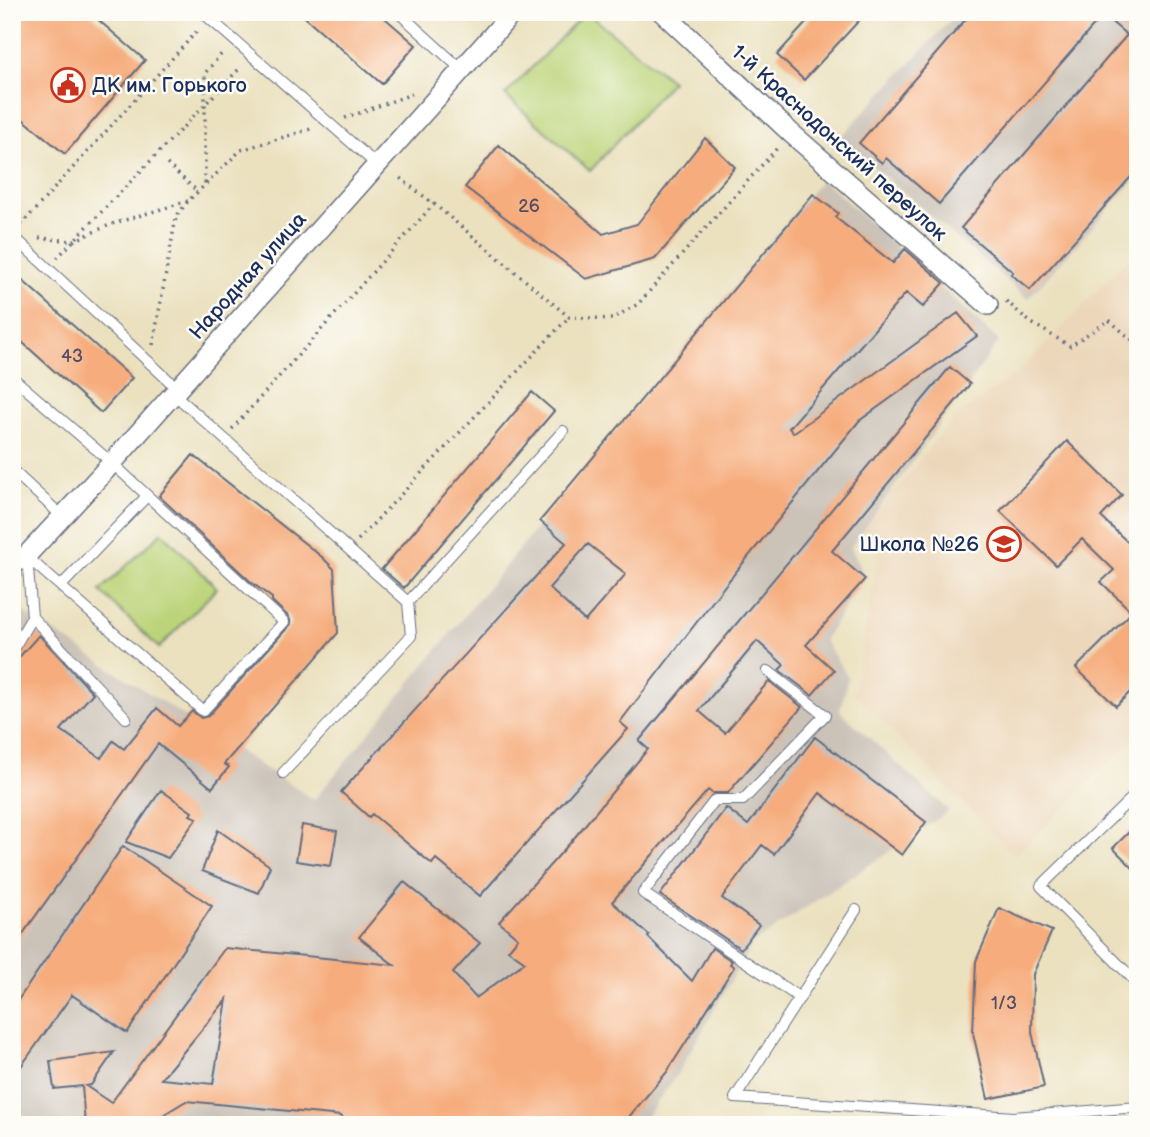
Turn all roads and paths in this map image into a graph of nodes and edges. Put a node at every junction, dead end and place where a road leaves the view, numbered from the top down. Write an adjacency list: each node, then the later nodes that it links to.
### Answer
1 (398, 12): 7 (lane)
2 (662, 12): 11 (street, 1-й Краснодонский переулок)
3 (508, 14): 7 (street, Народная улица)
4 (205, 15): 5 (lane); 19 (path)
5 (234, 40): 6 (lane); 9 (path)
6 (252, 55): 9 (path); 10 (lane)
7 (462, 70): 13 (street, Народная улица)
8 (412, 94): 10 (path)
9 (205, 102): 15 (path); 20 (path)
10 (330, 123): 13 (lane); 15 (path)
11 (791, 133): 22 (street, 1-й Краснодонский переулок); 23 (path)
12 (167, 164): 16 (path)
13 (377, 165): 28 (street, Народная улица)
14 (400, 178): 18 (path)
15 (205, 185): 16 (path)
16 (198, 192): 17 (path)
17 (188, 201): 20 (path); 26 (path)
18 (434, 204): 23 (path); 30 (path)
19 (12, 235): 20 (path); 21 (lane)
20 (73, 241): 21 (path)
21 (48, 267): 26 (lane)
22 (988, 305)
23 (569, 317): 35 (path)
24 (1030, 322): 25 (path)
25 (1138, 345)
26 (151, 361): 28 (lane)
27 (12, 377): 31 (lane)
28 (176, 391): 30 (lane); 31 (street, Народная улица)
29 (563, 431): 38 (lane)
30 (223, 438): 35 (lane)
31 (112, 463): 33 (lane); 34 (street, Народная улица)
32 (12, 470): 34 (lane)
33 (147, 496): 37 (lane); 37 (lane)
34 (63, 517): 36 (street, Народная улица)
35 (349, 550): 38 (lane)
36 (19, 560): 37 (lane); 39 (lane)
37 (61, 586)
38 (408, 602): 43 (lane)
39 (32, 617): 40 (lane); 42 (lane)
40 (12, 651)
41 (768, 671): 47 (lane)
42 (126, 718)
43 (283, 773)
44 (1138, 792): 46 (lane)
45 (856, 910): 47 (lane)
46 (1138, 984)
47 (800, 998): 48 (lane)
48 (1138, 1107)

